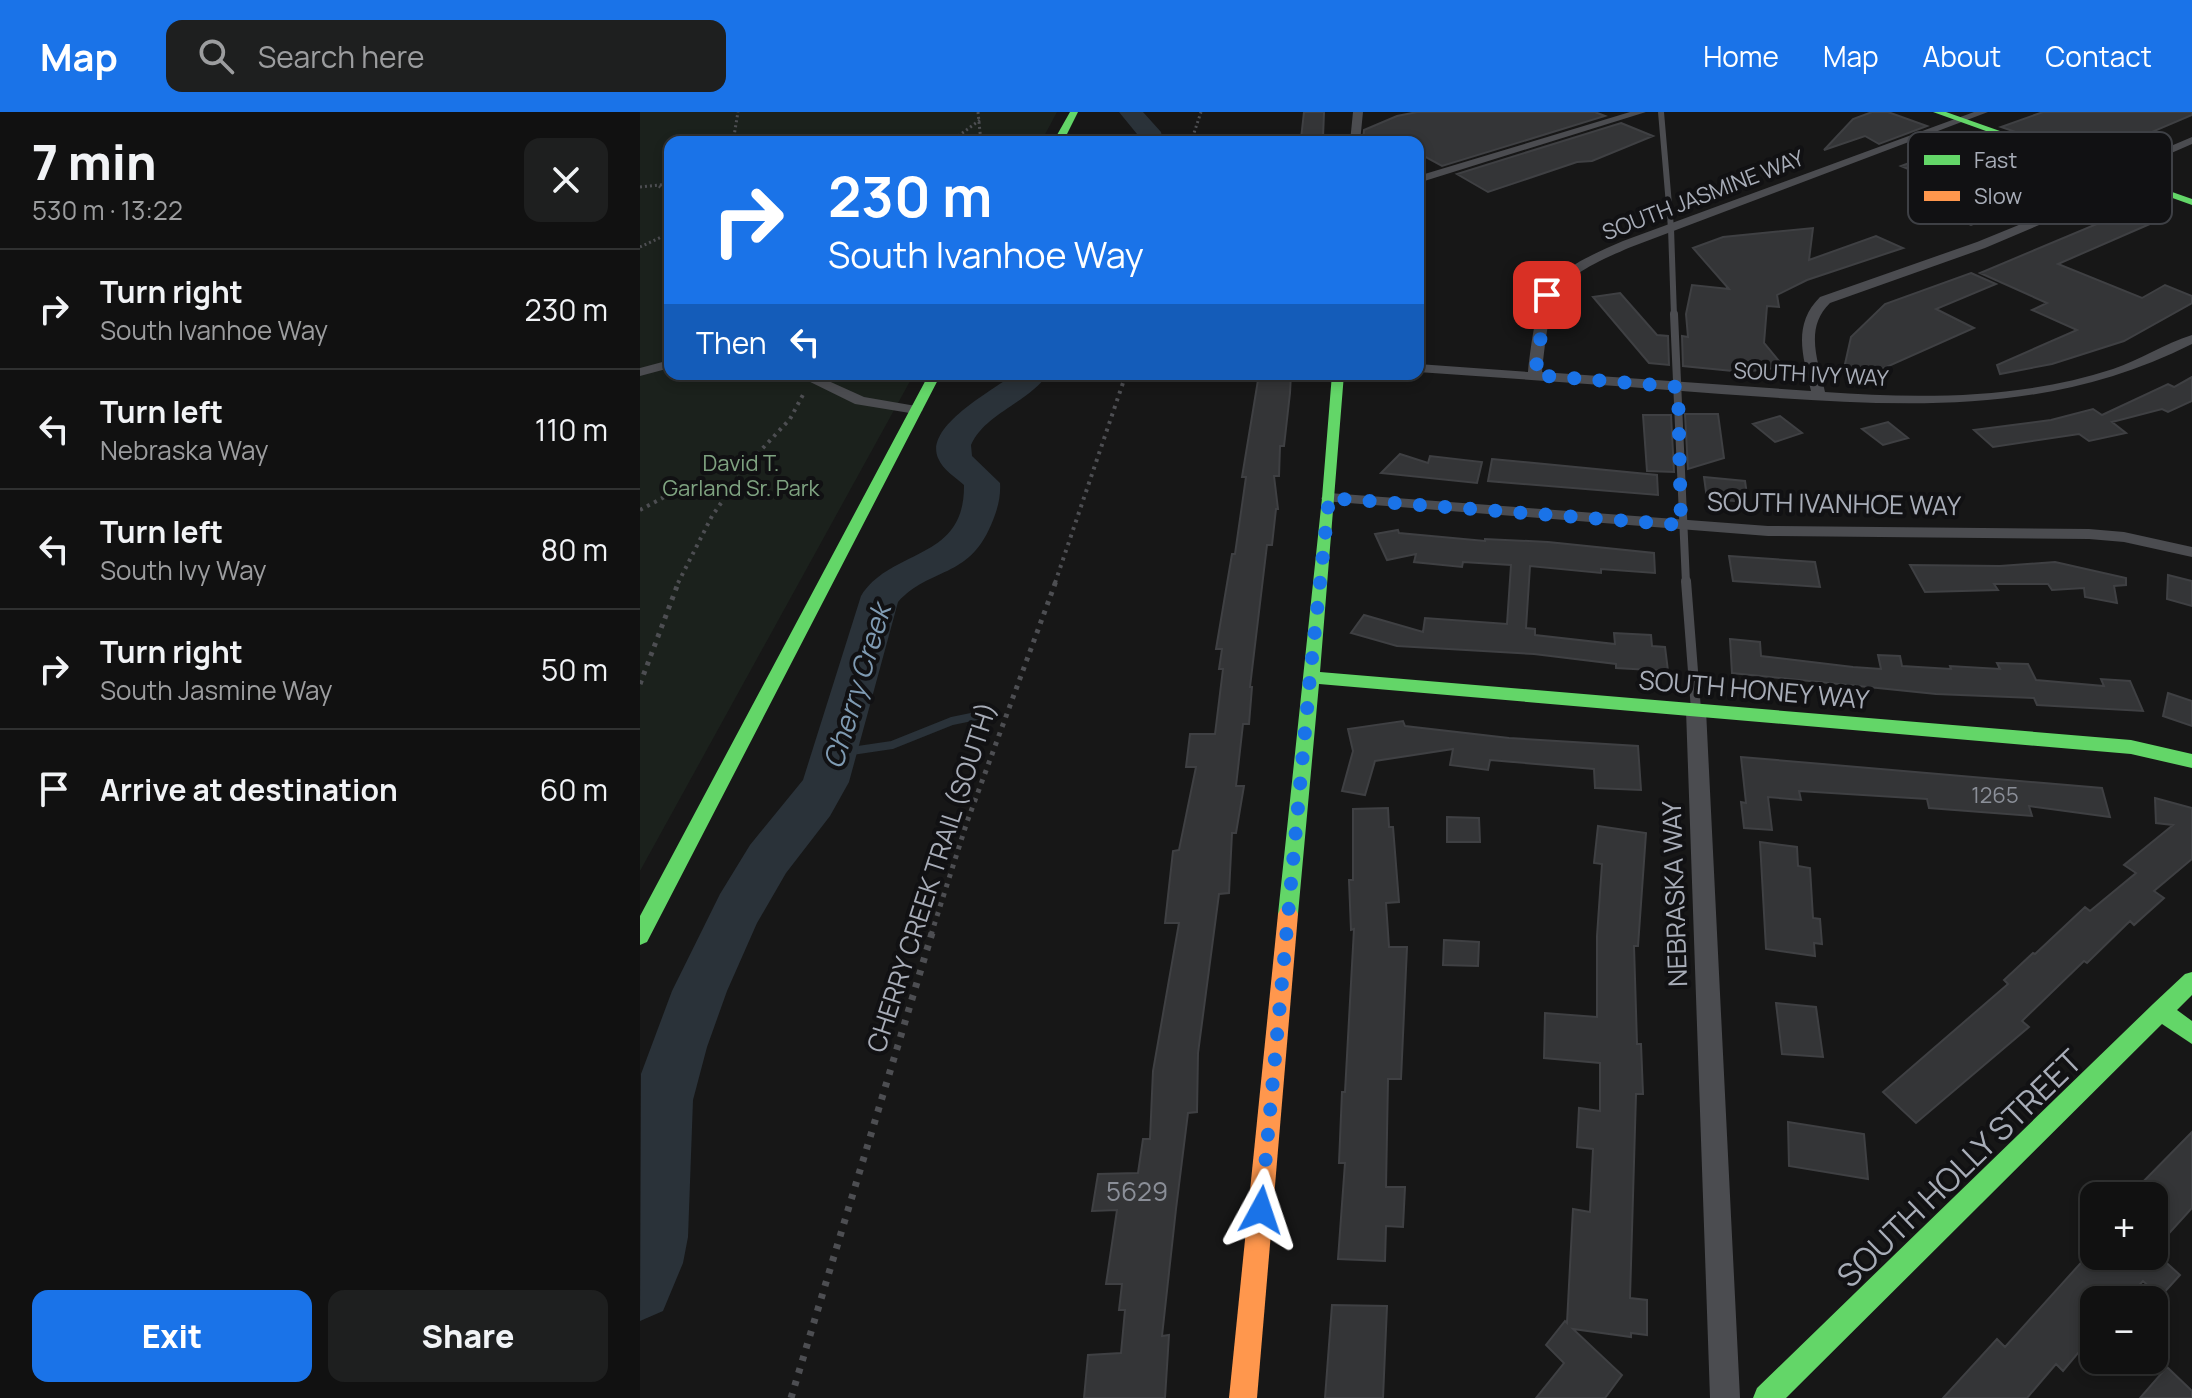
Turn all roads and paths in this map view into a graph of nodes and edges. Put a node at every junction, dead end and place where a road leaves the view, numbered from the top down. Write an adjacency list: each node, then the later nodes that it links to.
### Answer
1 (738, 112): 14 (path)
2 (978, 112): 10 (path)
3 (1074, 112): 17 (street)
4 (1201, 112): 18 (path)
5 (1359, 112): 19 (street)
6 (1641, 112): 23 (street)
7 (1661, 112): 31 (lane, NEBRASKA WAY)
8 (1937, 112): 11 (street)
9 (1983, 112): 11 (street, SOUTH JASMINE WAY)
10 (980, 120): 15 (path); 16 (path)
11 (1960, 120): 12 (street, SOUTH JASMINE WAY); 13 (street)
12 (1928, 132)
13 (1994, 132)
14 (734, 136)
15 (958, 136)
16 (981, 136)
17 (1061, 136)
18 (1193, 136)
19 (1356, 136)
20 (1908, 139): 31 (street, SOUTH JASMINE WAY)
21 (2192, 140): 22 (street)
22 (2172, 149)
23 (1424, 178)
24 (664, 185): 25 (path)
25 (658, 186): 26 (path); 27 (path)
26 (640, 187)
27 (664, 190)
28 (2172, 195): 29 (street)
29 (2192, 202)
30 (2028, 224): 45 (street)
31 (1671, 228): 38 (street, SOUTH JASMINE WAY); 44 (lane, NEBRASKA WAY)
32 (664, 236): 33 (path)
33 (640, 247)
34 (2192, 339): 45 (street, SOUTH IVY WAY)
35 (664, 366): 37 (street)
36 (1424, 368): 38 (street, SOUTH IVY WAY)
37 (640, 372)
38 (1535, 375): 44 (street, SOUTH IVY WAY)
39 (813, 380): 43 (street)
40 (932, 380): 46 (street)
41 (1124, 380): 60 (path, CHERRY CREEK TRAIL (SOUTH))
42 (1338, 380): 48 (street)
43 (817, 382): 46 (street); 47 (path)
44 (1678, 387): 45 (street, SOUTH IVY WAY); 50 (lane, NEBRASKA WAY)
45 (1819, 397)
46 (916, 410): 56 (street)
47 (734, 483): 49 (path); 53 (path)
48 (1329, 498): 50 (street, SOUTH IVANHOE WAY); 52 (street)
49 (640, 510)
50 (1681, 525): 51 (street, SOUTH IVANHOE WAY); 54 (lane, NEBRASKA WAY)
51 (2192, 552)
52 (1310, 677): 54 (street, SOUTH HONEY WAY); 61 (street)
53 (640, 684)
54 (1696, 710): 55 (street, SOUTH HONEY WAY); 62 (street, NEBRASKA WAY)
55 (2192, 761)
56 (640, 936)
57 (2192, 981): 58 (street, SOUTH HOLLY STREET)
58 (2161, 1011): 59 (street); 63 (street, SOUTH HOLLY STREET)
59 (2192, 1034)
60 (791, 1398)
61 (1243, 1398)
62 (1725, 1398)
63 (1767, 1398)

